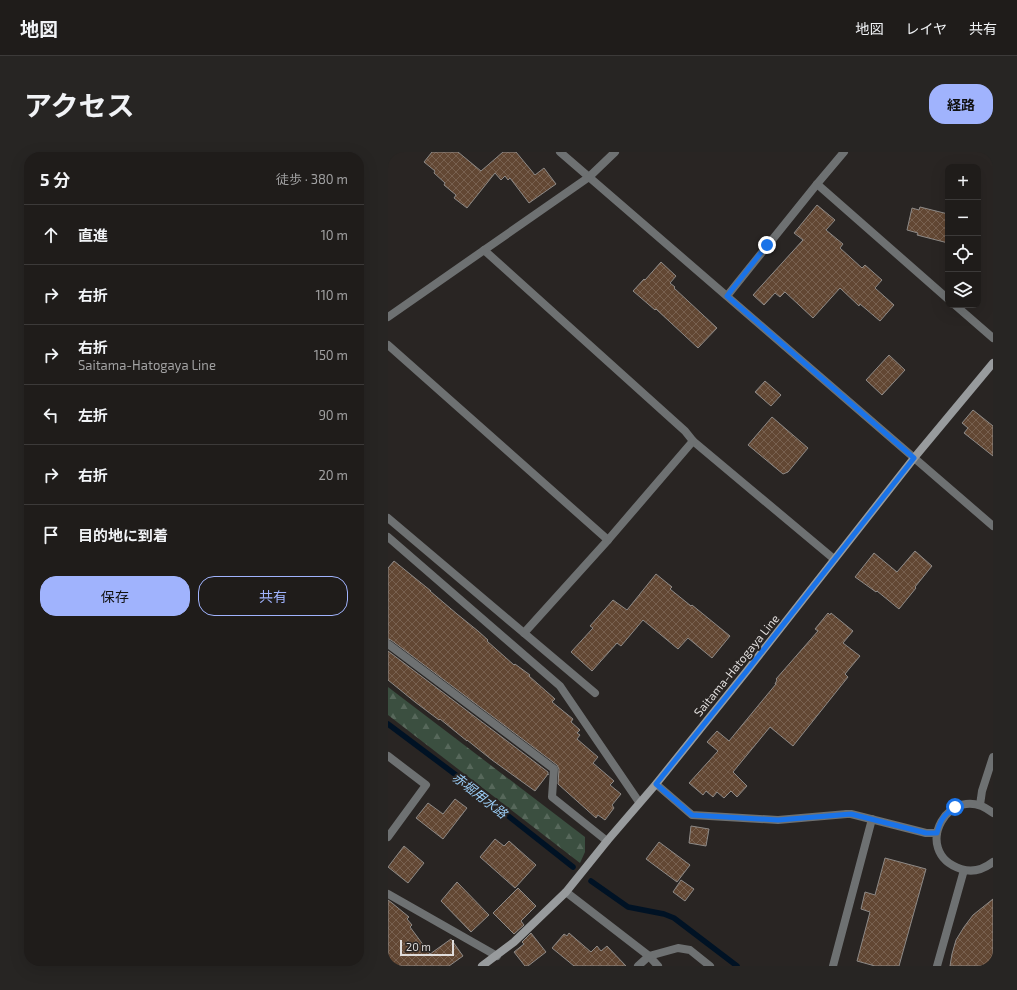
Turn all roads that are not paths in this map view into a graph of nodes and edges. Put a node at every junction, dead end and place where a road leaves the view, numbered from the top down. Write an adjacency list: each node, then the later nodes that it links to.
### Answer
1 (560, 152): 4 (street)
2 (615, 152): 4 (street)
3 (844, 152): 5 (street)
4 (589, 177): 6 (street); 7 (street)
5 (817, 184): 7 (street); 8 (street)
6 (484, 250): 10 (street); 14 (street)
7 (727, 296): 15 (street)
8 (945, 296)
9 (958, 308): 11 (street)
10 (388, 317)
11 (993, 338)
12 (388, 345): 19 (street)
13 (993, 363): 15 (main road, Saitama-Hatogaya Line)
14 (693, 441): 19 (street); 20 (street)
15 (914, 458): 17 (street); 20 (main road, Saitama-Hatogaya Line)
16 (388, 518): 21 (street)
17 (993, 526)
18 (388, 537): 27 (street)
19 (608, 540): 21 (street)
20 (834, 559): 26 (main road, Saitama-Hatogaya Line)
21 (524, 633): 23 (street)
22 (388, 644): 33 (street)
23 (595, 693)
24 (388, 756): 32 (street)
25 (993, 757): 28 (street)
26 (656, 784): 27 (main road, Saitama-Hatogaya Line); 30 (street)
27 (640, 802): 33 (main road, Saitama-Hatogaya Line)
28 (980, 805): 29 (street); 31 (street)
29 (993, 813)
30 (872, 819): 31 (street); 44 (street)
31 (937, 833): 35 (street)
32 (388, 837)
33 (607, 841): 36 (main road, Saitama-Hatogaya Line)
34 (993, 862): 35 (street)
35 (964, 870): 45 (street)
36 (566, 892): 38 (main road, Saitama-Hatogaya Line); 39 (street)
37 (388, 894): 38 (street)
38 (497, 956): 40 (main road, Saitama-Hatogaya Line)
39 (649, 956): 41 (street); 42 (street); 43 (street)
40 (482, 966)
41 (638, 966)
42 (658, 966)
43 (710, 966)
44 (833, 966)
45 (937, 966)

